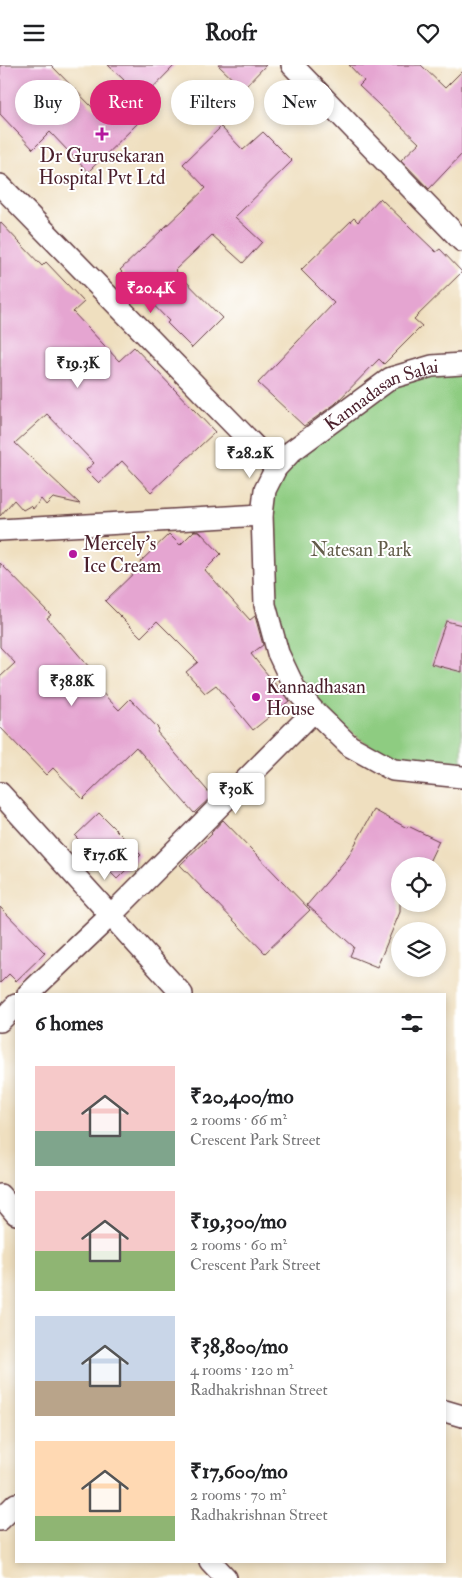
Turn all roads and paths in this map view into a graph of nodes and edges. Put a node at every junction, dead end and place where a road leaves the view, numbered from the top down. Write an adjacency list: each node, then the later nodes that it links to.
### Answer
1 (292, 65): 3 (street)
2 (0, 185): 5 (street)
3 (462, 241)
4 (462, 364): 5 (street, Kannadasan Salai)
5 (276, 468): 6 (street, Kannadasan Salai)
6 (262, 515): 7 (street); 8 (street, Kannadasan Salai)
7 (0, 530)
8 (314, 711): 9 (street, Kannadasan Salai); 11 (street)
9 (462, 777)
10 (0, 793): 11 (street)
11 (111, 915): 12 (street); 13 (street)
12 (29, 993)
13 (181, 993)
14 (15, 1006): 15 (street)
15 (0, 1021)
16 (0, 1195): 17 (street)
17 (15, 1213)
18 (446, 1411): 19 (street)
19 (462, 1416)
20 (15, 1505): 21 (street)
21 (0, 1520)
22 (212, 1563): 23 (street)
23 (226, 1578)

